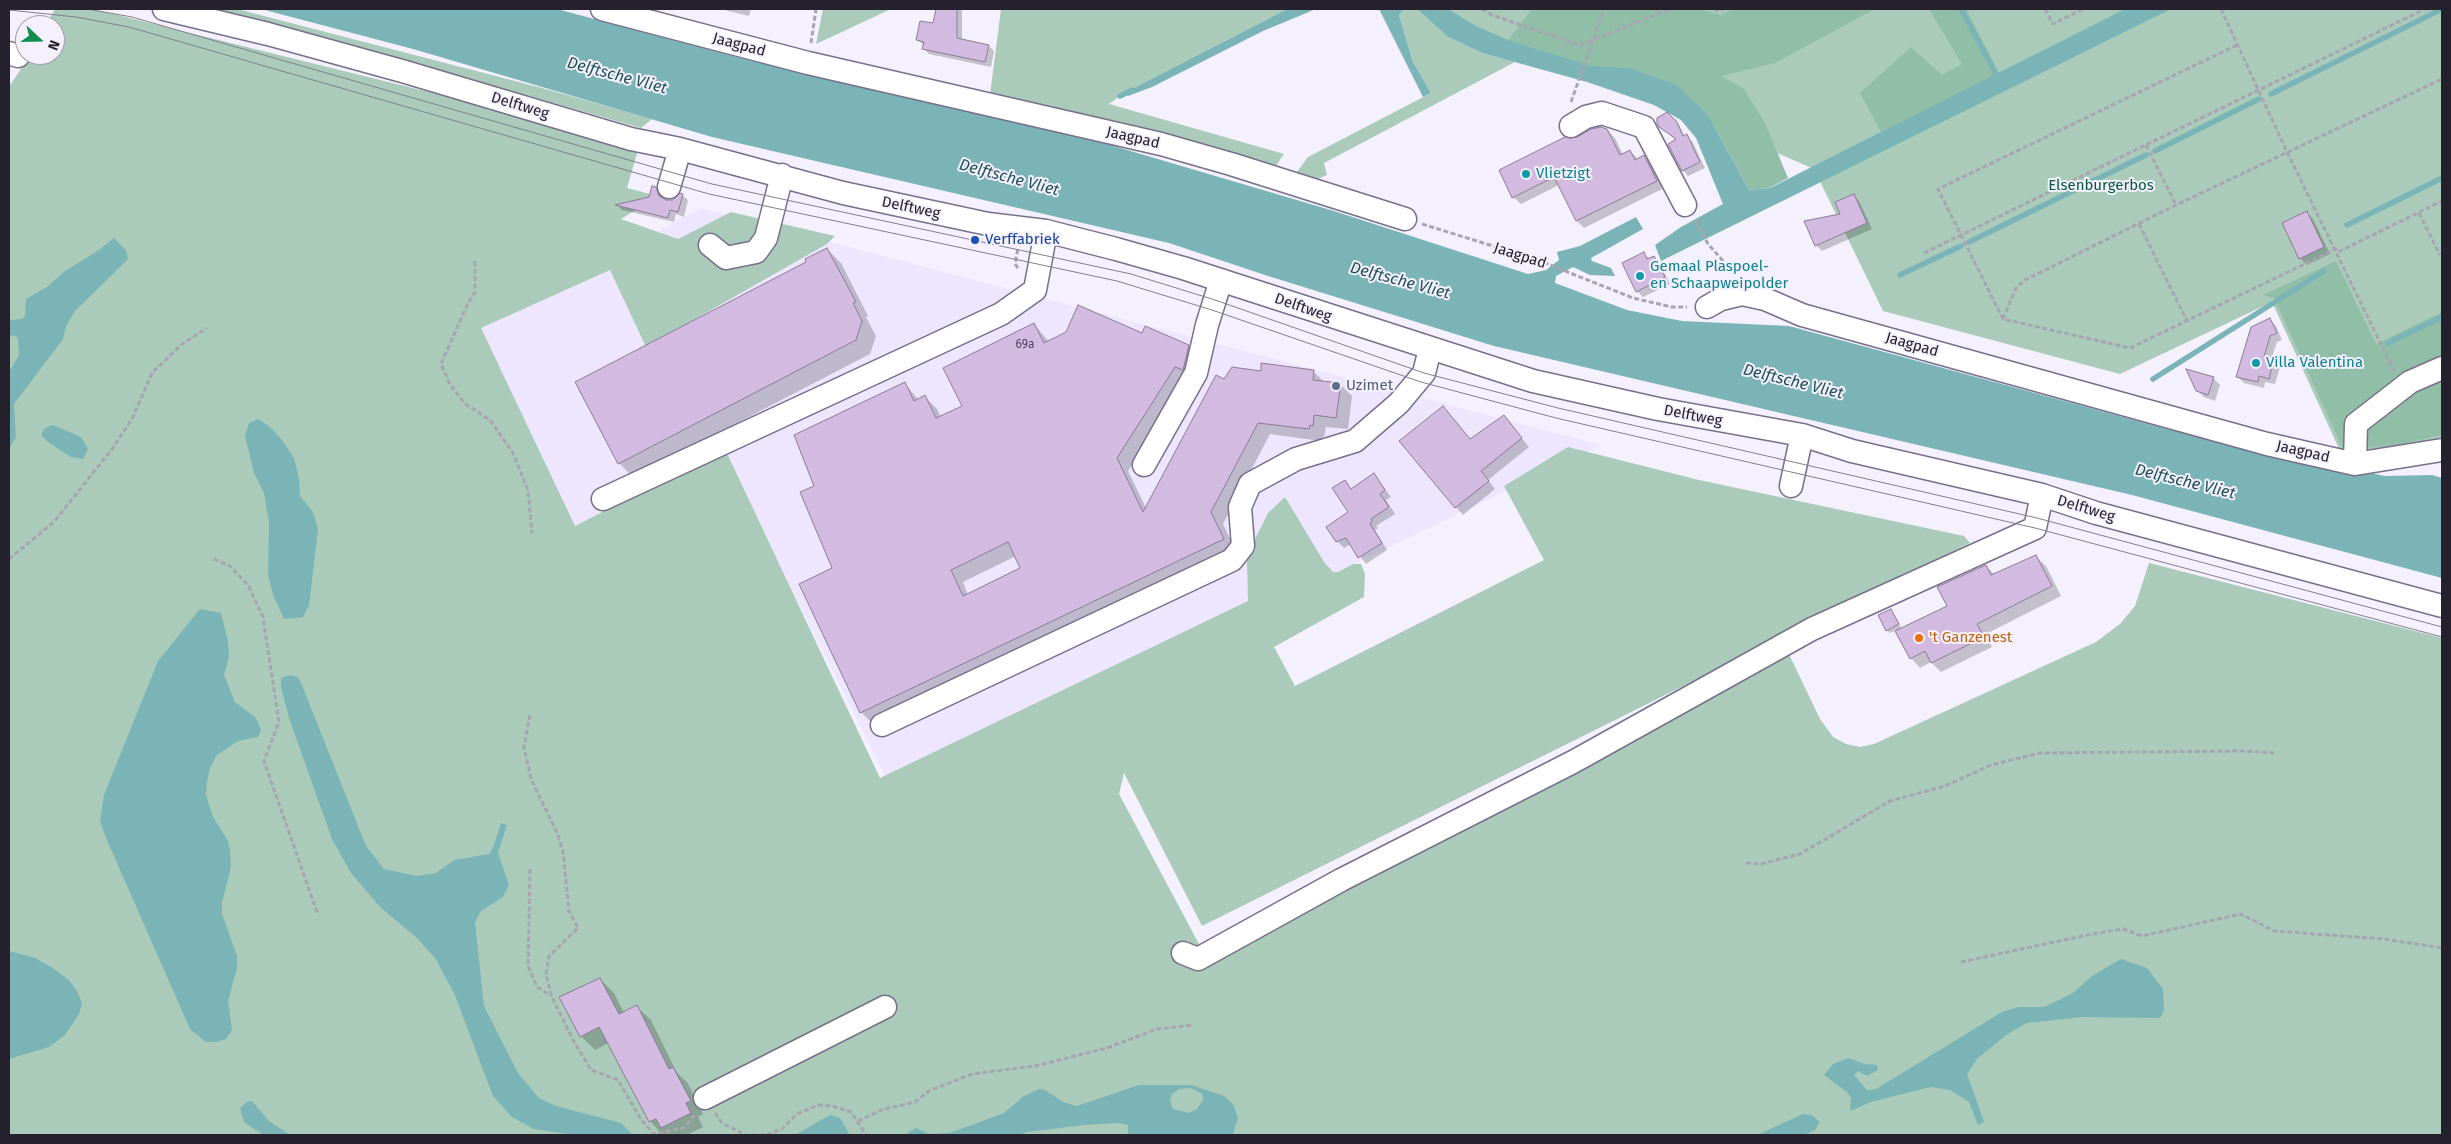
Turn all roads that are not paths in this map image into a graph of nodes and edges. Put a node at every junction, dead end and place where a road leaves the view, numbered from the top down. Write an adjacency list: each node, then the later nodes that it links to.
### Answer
1 (164, 9): 4 (street, Delftweg)
2 (602, 9): 8 (street, Jaagpad)
3 (1570, 126): 7 (street)
4 (680, 149): 5 (street, Delftweg); 6 (street)
5 (782, 175): 9 (street, Delftweg); 10 (street)
6 (669, 187)
7 (1689, 209)
8 (1405, 219)
9 (1046, 231): 11 (street, Delftweg); 21 (street)
10 (710, 245)
11 (1221, 280): 13 (street, Delftweg); 18 (street)
12 (1707, 307): 17 (street, Jaagpad)
13 (1430, 349): 15 (street, Delftweg); 23 (street)
14 (2442, 368): 17 (street)
15 (1802, 435): 19 (street); 20 (street, Delftweg)
16 (2442, 450): 17 (street, Jaagpad)
17 (2355, 464)
18 (1144, 465)
19 (1792, 486)
20 (2042, 495): 22 (street, Delftweg); 24 (street)
21 (603, 499)
22 (2442, 606)
23 (882, 726)
24 (1183, 953)
25 (884, 1007): 26 (street)
26 (704, 1098)

